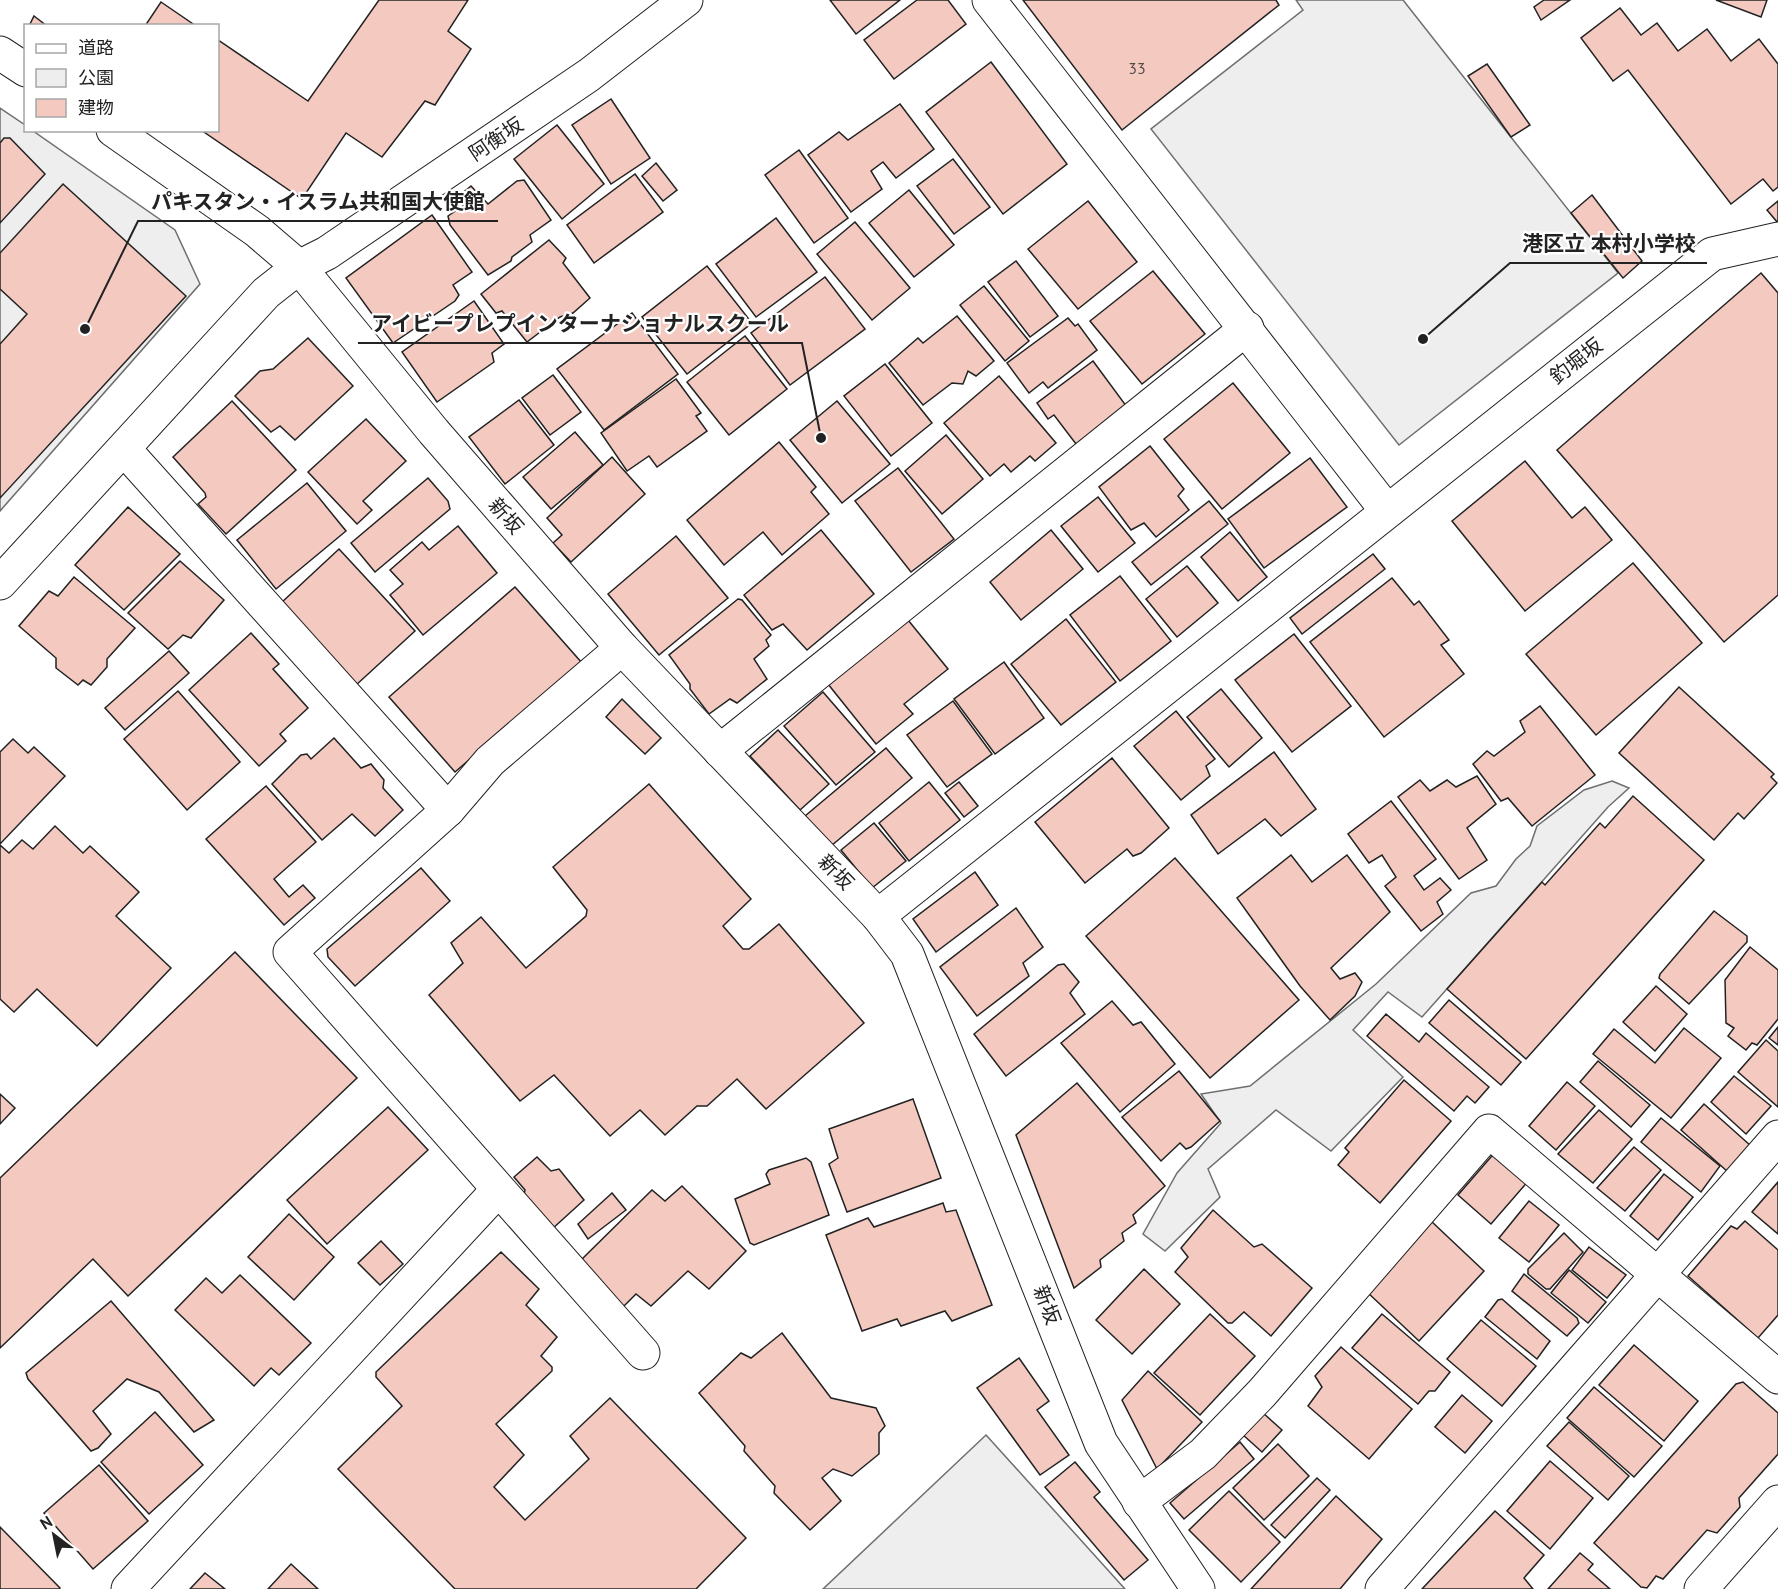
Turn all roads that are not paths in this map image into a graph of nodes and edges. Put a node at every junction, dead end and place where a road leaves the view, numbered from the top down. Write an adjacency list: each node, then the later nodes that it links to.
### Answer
1 (686, 0): 7 (street, 阿衡坂)
2 (990, 0): 8 (street)
3 (0, 53): 4 (street)
4 (24, 69)
5 (115, 132): 7 (street, 新坂)
6 (1778, 239): 10 (street, 釣堀坂)
7 (299, 267): 9 (street, 阿衡坂); 12 (street, 新坂)
8 (1247, 328): 10 (street); 13 (street)
9 (124, 449): 11 (street, 阿衡坂); 14 (street)
10 (1387, 511): 15 (street, 釣堀坂)
11 (0, 583)
12 (622, 648): 13 (street, 新坂); 14 (street)
13 (720, 751): 15 (street, 新坂)
14 (448, 810): 17 (street)
15 (878, 916): 21 (street, 新坂)
16 (1778, 1137): 18 (street)
17 (498, 1190): 19 (street); 23 (street)
18 (1658, 1273): 20 (street); 21 (street); 25 (street)
19 (643, 1353)
20 (1778, 1377)
21 (1139, 1502): 24 (street, 新坂)
22 (1778, 1502): 26 (street)
23 (128, 1589)
24 (1198, 1589)
25 (1382, 1589)
26 (1701, 1589)

